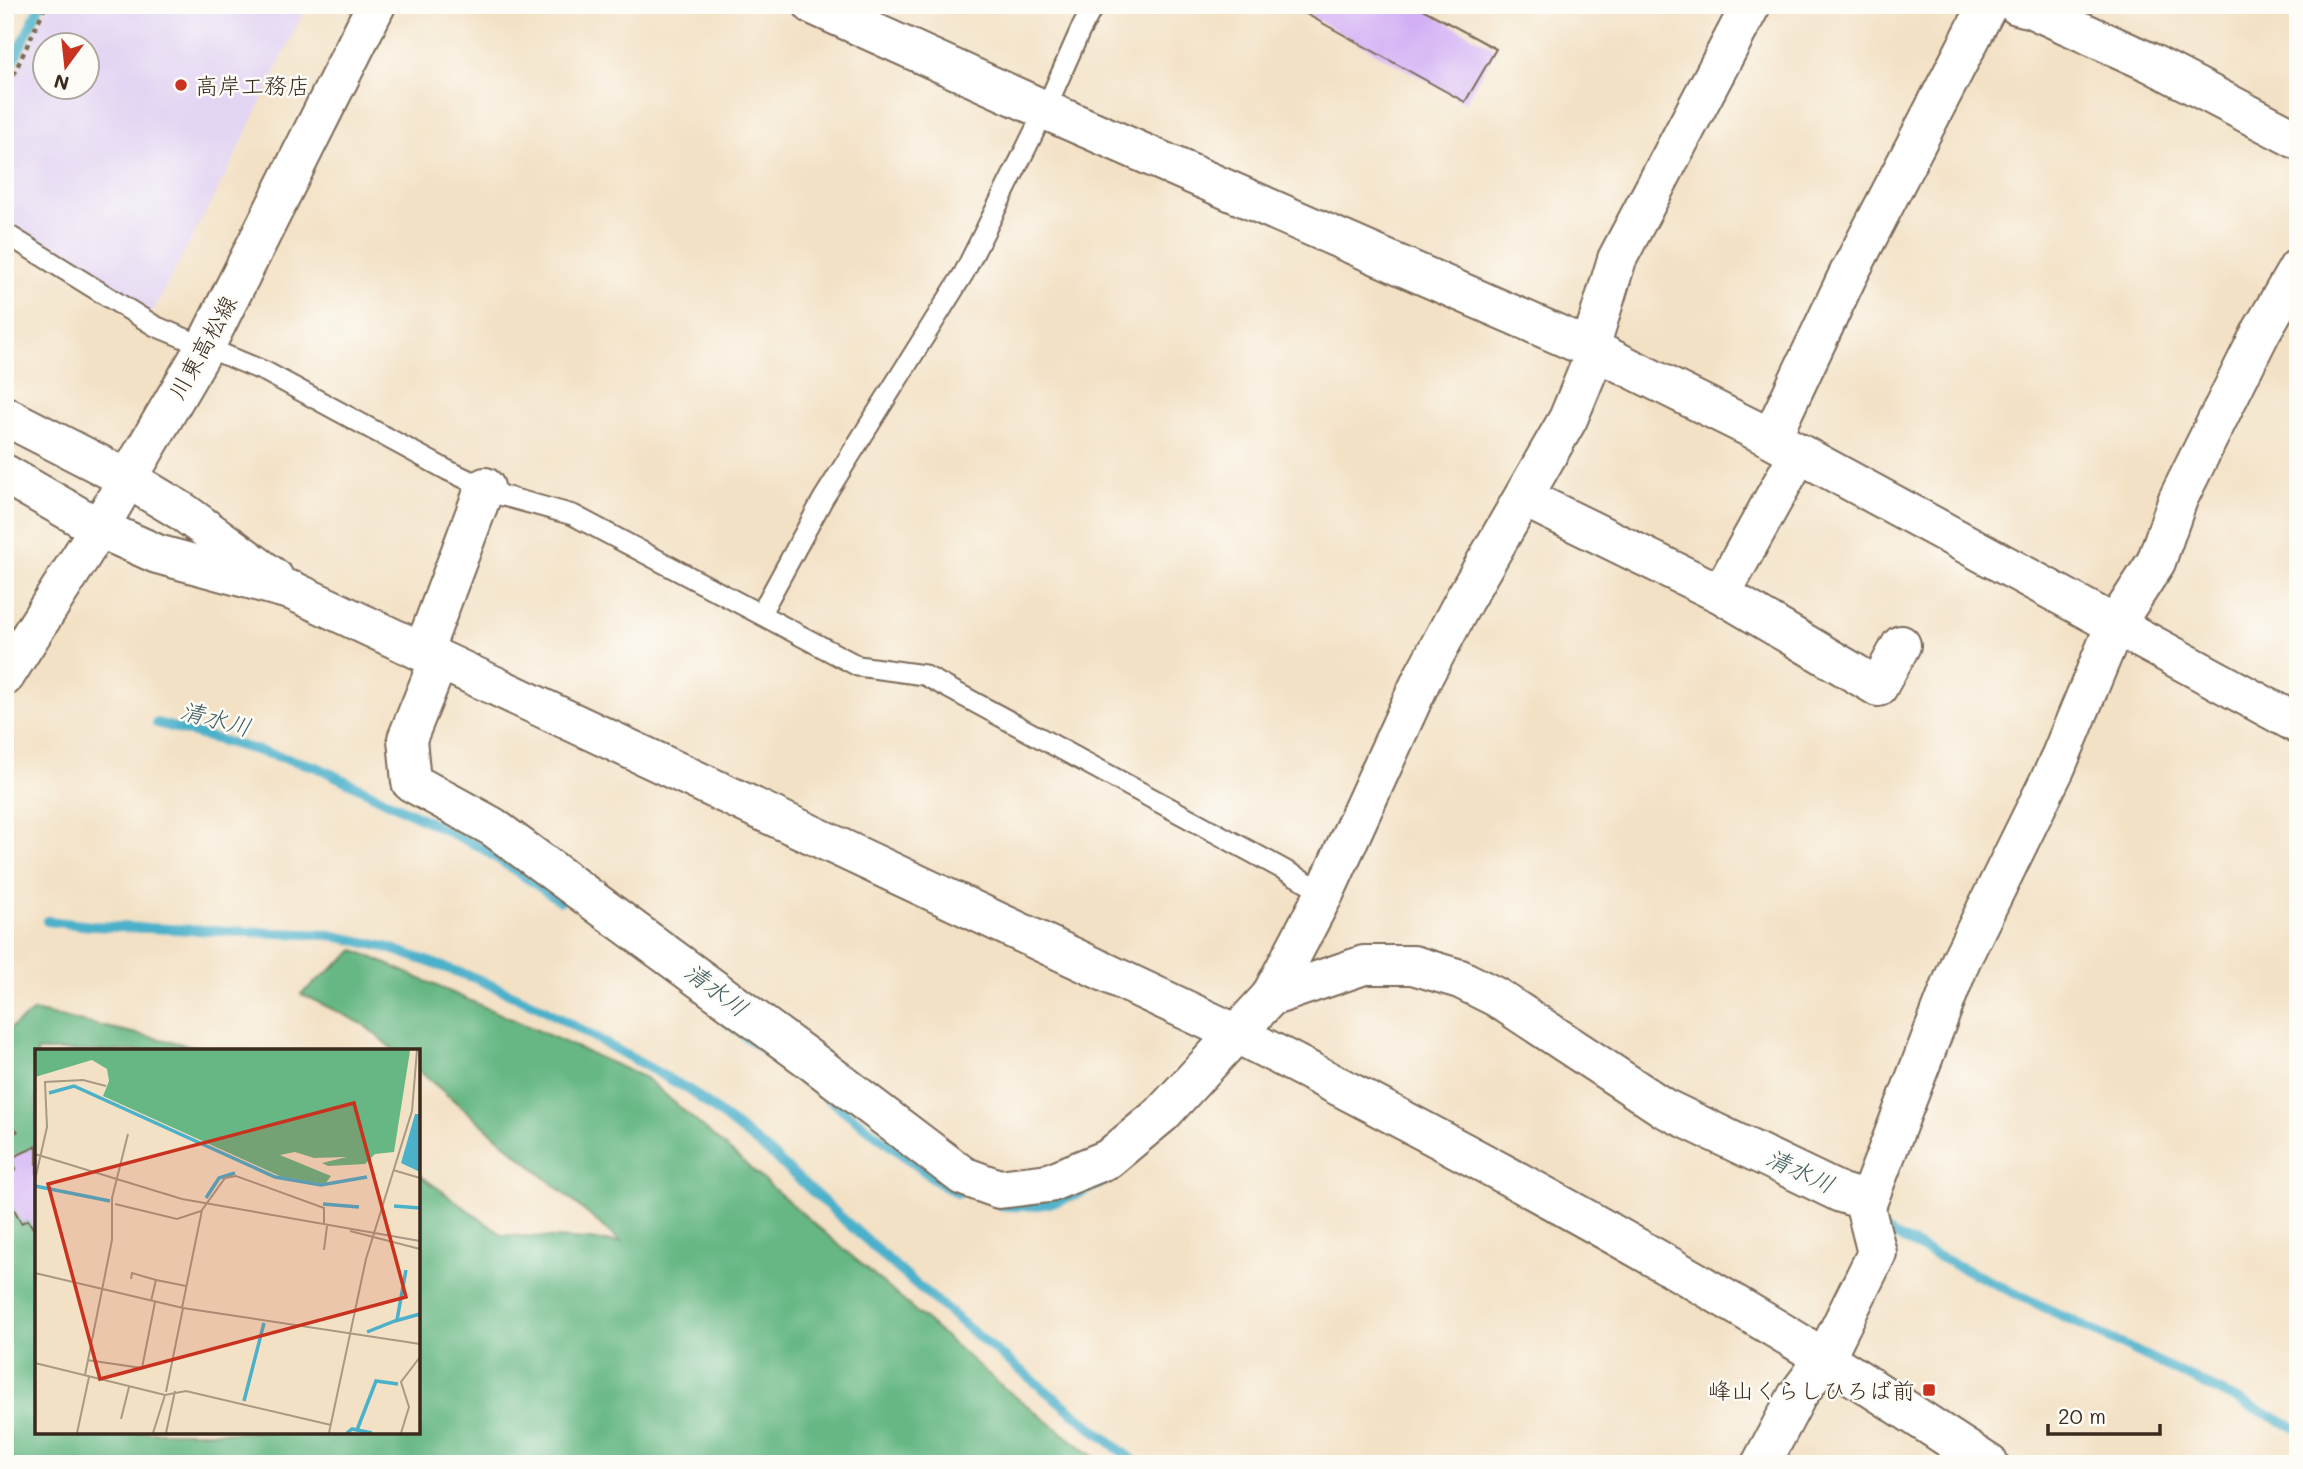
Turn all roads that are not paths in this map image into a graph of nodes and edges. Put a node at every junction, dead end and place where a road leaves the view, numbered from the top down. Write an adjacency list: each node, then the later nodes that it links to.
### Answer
1 (376, 5): 11 (street, 川東高松線)
2 (813, 5): 7 (street)
3 (1094, 5): 7 (lane)
4 (1751, 5): 12 (street)
5 (1987, 5): 14 (street)
6 (2017, 5): 8 (street)
7 (1045, 110): 12 (street); 22 (lane)
8 (2298, 140)
9 (5, 233): 11 (lane)
10 (2298, 268): 23 (street)
11 (205, 347): 16 (street, 川東高松線); 17 (lane)
12 (1593, 349): 14 (street); 18 (street)
13 (5, 416): 16 (street)
14 (1785, 445): 21 (street); 23 (street)
15 (5, 474): 19 (street)
16 (128, 479): 19 (street, 川東高松線); 20 (street)
17 (485, 487): 22 (lane); 25 (street)
18 (1523, 497): 21 (street); 28 (street)
19 (99, 528): 20 (street); 26 (street, 川東高松線)
20 (293, 591): 25 (street)
21 (1721, 594): 24 (street)
22 (761, 613): 28 (lane)
23 (2115, 625): 27 (street); 31 (street)
24 (1900, 645)
25 (431, 656): 30 (street); 30 (street)
26 (5, 676)
27 (2298, 724)
28 (1325, 892): 29 (street)
29 (1270, 997): 30 (street); 31 (street)
30 (1237, 1034): 32 (street)
31 (1867, 1206): 32 (street)
32 (1825, 1359): 33 (street); 34 (street)
33 (1761, 1464)
34 (1989, 1464)

